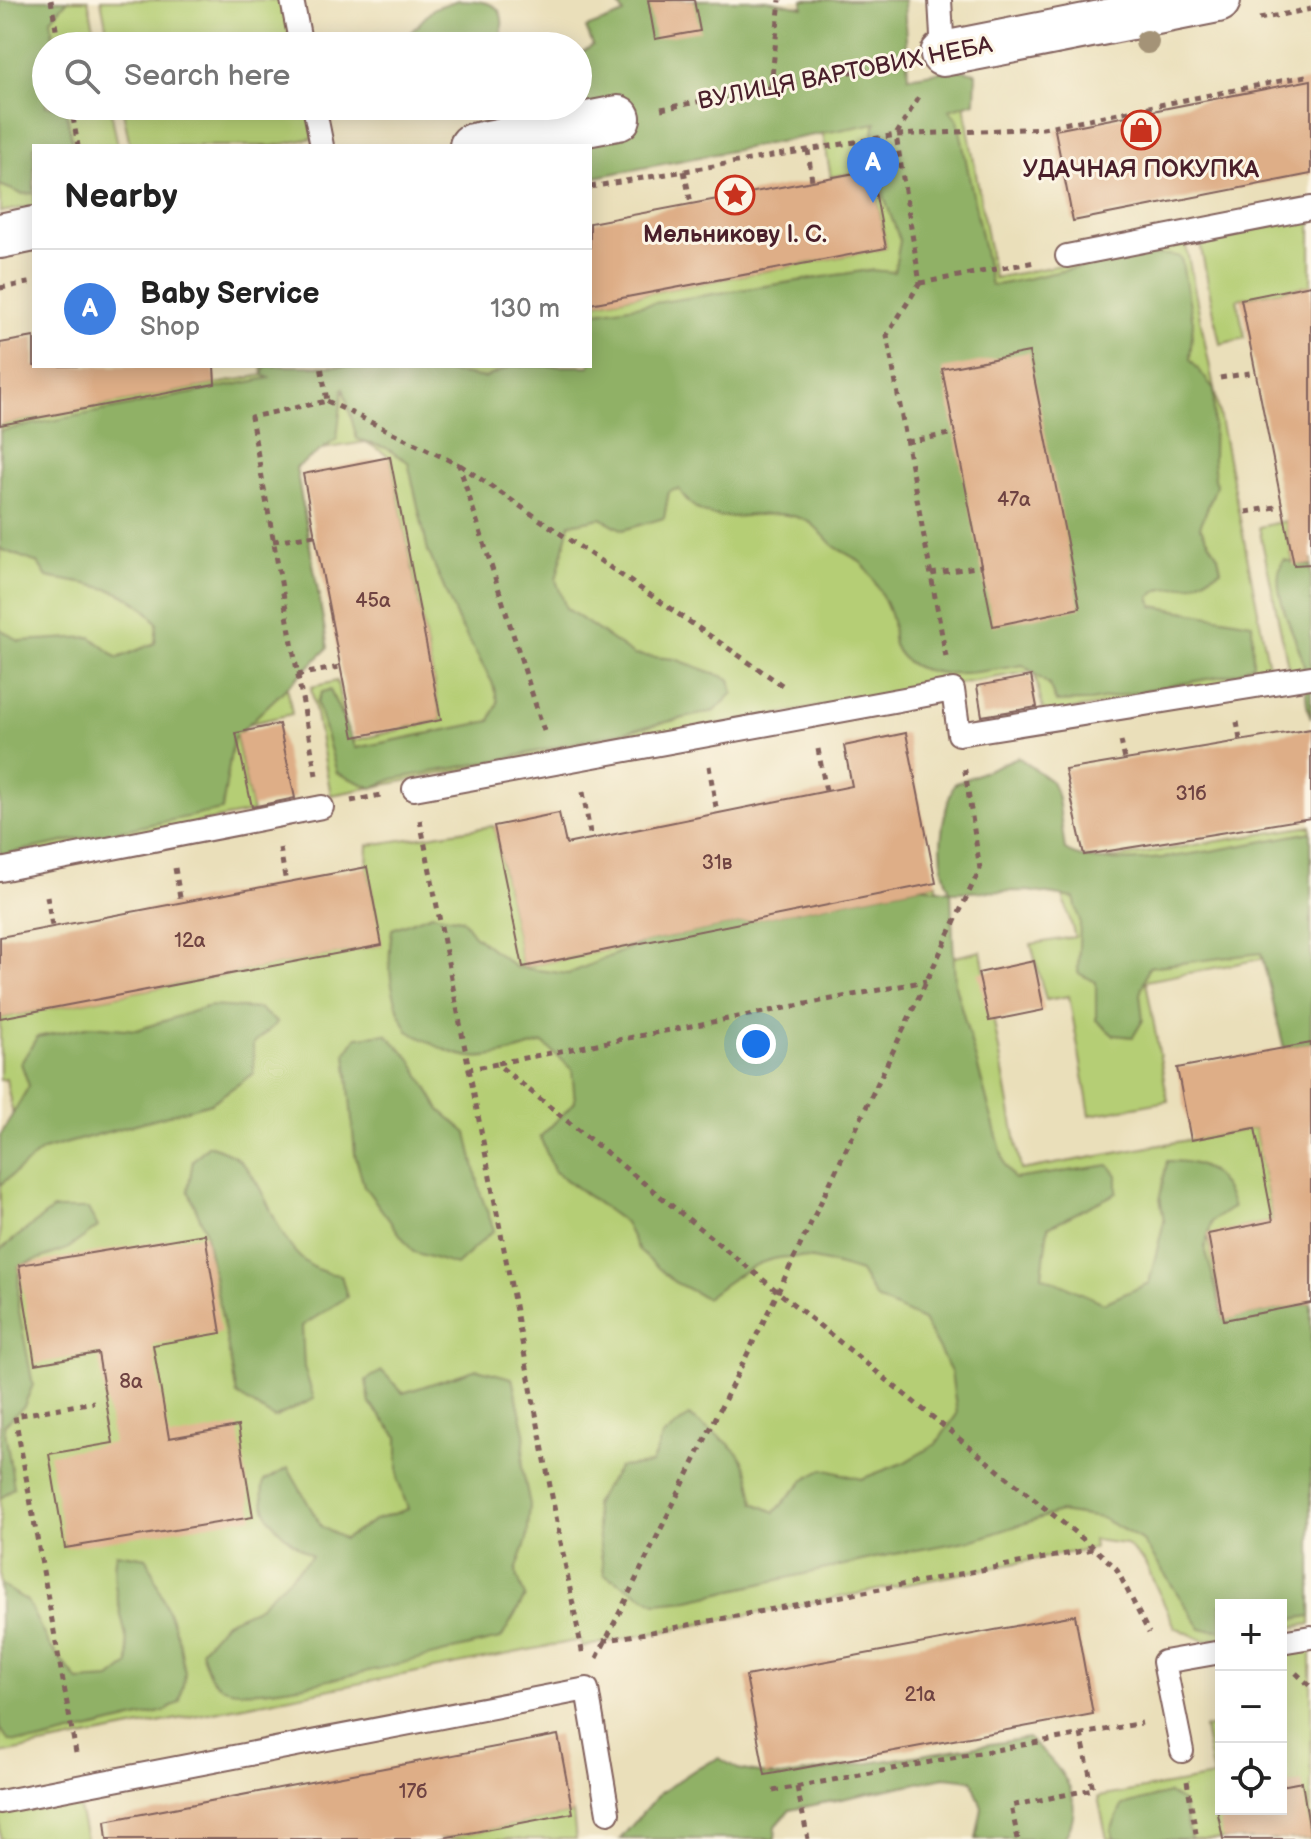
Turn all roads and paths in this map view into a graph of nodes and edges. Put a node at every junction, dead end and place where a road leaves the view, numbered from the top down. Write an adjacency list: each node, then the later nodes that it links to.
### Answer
1 (51, 0): 6 (path)
2 (292, 0): 7 (lane)
3 (780, 0): 10 (path)
4 (940, 0): 8 (lane)
5 (1218, 0): 8 (street, ВУЛИЦЯ ВАРТОВИХ НЕБА)
6 (57, 32)
7 (298, 32)
8 (943, 54): 10 (path, ВУЛИЦЯ ВАРТОВИХ НЕБА); 14 (path)
9 (1311, 75): 14 (path)
10 (771, 86): 11 (path, ВУЛИЦЯ ВАРТОВИХ НЕБА)
11 (618, 118): 17 (street)
12 (73, 120): 15 (path)
13 (317, 120): 16 (lane)
14 (896, 135): 18 (path); 28 (path)
15 (78, 144)
16 (322, 144)
17 (482, 144)
18 (808, 150): 19 (path); 20 (path)
19 (684, 171): 21 (path); 22 (path)
20 (812, 181)
21 (592, 187)
22 (691, 203)
23 (1311, 208): 26 (lane)
24 (32, 229): 25 (street)
25 (0, 236)
26 (1067, 256): 28 (path)
27 (32, 282): 29 (path)
28 (920, 283): 35 (path)
29 (0, 288)
30 (321, 368): 33 (path)
31 (1256, 372): 32 (path)
32 (1220, 378)
33 (327, 401): 36 (path); 40 (path)
34 (955, 433): 35 (path)
35 (907, 442): 42 (path)
36 (459, 465): 47 (path); 51 (path)
37 (1282, 506): 38 (path)
38 (1246, 512)
39 (315, 535): 40 (path)
40 (273, 541): 44 (path)
41 (982, 566): 42 (path)
42 (931, 574): 46 (path)
43 (340, 667): 44 (path)
44 (297, 675): 54 (path)
45 (1311, 677): 48 (lane)
46 (953, 690): 47 (lane); 48 (lane)
47 (818, 715): 49 (lane); 53 (path)
48 (959, 734): 58 (path)
49 (703, 736): 50 (lane); 55 (path)
50 (577, 759): 51 (lane); 56 (path)
51 (554, 763): 52 (lane)
52 (414, 789): 54 (path); 60 (path)
53 (826, 791)
54 (322, 807): 57 (lane)
55 (717, 813)
56 (591, 839)
57 (0, 870)
58 (926, 981): 59 (path); 61 (path)
59 (497, 1064): 60 (path); 61 (path)
60 (469, 1069): 69 (path)
61 (777, 1294): 63 (path); 65 (path)
62 (94, 1402): 73 (path)
63 (1094, 1548): 65 (path); 68 (path)
64 (1311, 1637): 66 (lane)
65 (602, 1641): 69 (path)
66 (1287, 1641)
67 (1215, 1653): 68 (lane)
68 (1164, 1662): 70 (lane)
69 (587, 1689): 73 (lane); 77 (lane)
70 (1175, 1717): 71 (path); 72 (lane)
71 (1081, 1734): 74 (path); 79 (path)
72 (1182, 1751)
73 (81, 1786): 76 (lane)
74 (797, 1787): 75 (path); 78 (path)
75 (773, 1791)
76 (0, 1802)
77 (608, 1813)
78 (808, 1839)
79 (1018, 1839)

